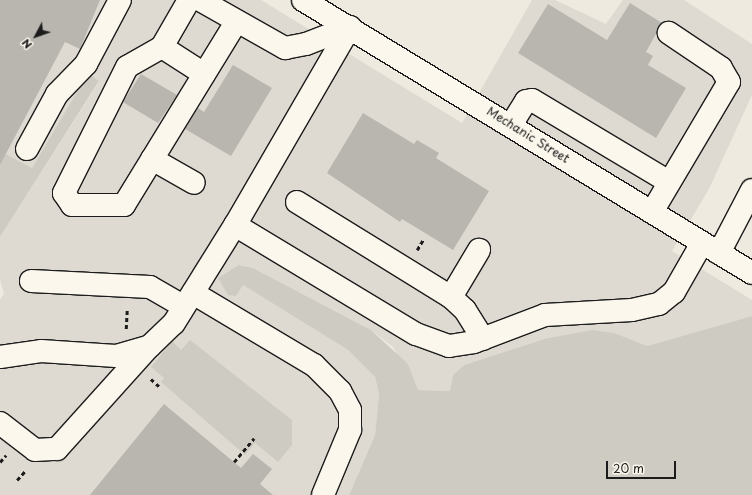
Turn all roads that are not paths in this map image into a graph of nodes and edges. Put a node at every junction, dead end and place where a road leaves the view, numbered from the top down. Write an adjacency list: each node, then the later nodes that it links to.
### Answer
1 (120, 0): 11 (main road)
2 (190, 0): 8 (main road)
3 (303, 0): 6 (main road, Mechanic Street)
4 (208, 2): 5 (main road)
5 (236, 22): 6 (main road); 9 (main road)
6 (350, 27): 10 (main road, Mechanic Street); 18 (main road)
7 (669, 33): 13 (main road)
8 (162, 47): 9 (main road); 12 (main road)
9 (204, 74): 12 (main road)
10 (511, 125): 13 (main road); 17 (main road, Mechanic Street)
11 (27, 149)
12 (152, 159): 14 (main road)
13 (669, 182): 17 (main road)
14 (194, 183)
15 (752, 190): 19 (main road)
16 (297, 202): 23 (main road)
17 (652, 212): 19 (main road, Mechanic Street)
18 (235, 225): 24 (main road); 25 (main road)
19 (710, 248): 21 (main road, Mechanic Street); 25 (main road)
20 (480, 250): 23 (main road)
21 (752, 273)
22 (31, 281): 24 (main road)
23 (451, 297): 25 (main road)
24 (189, 300): 26 (main road); 29 (main road)
25 (483, 339)
26 (143, 349): 27 (main road); 28 (main road)
27 (0, 357)
28 (0, 423)
29 (323, 495)

